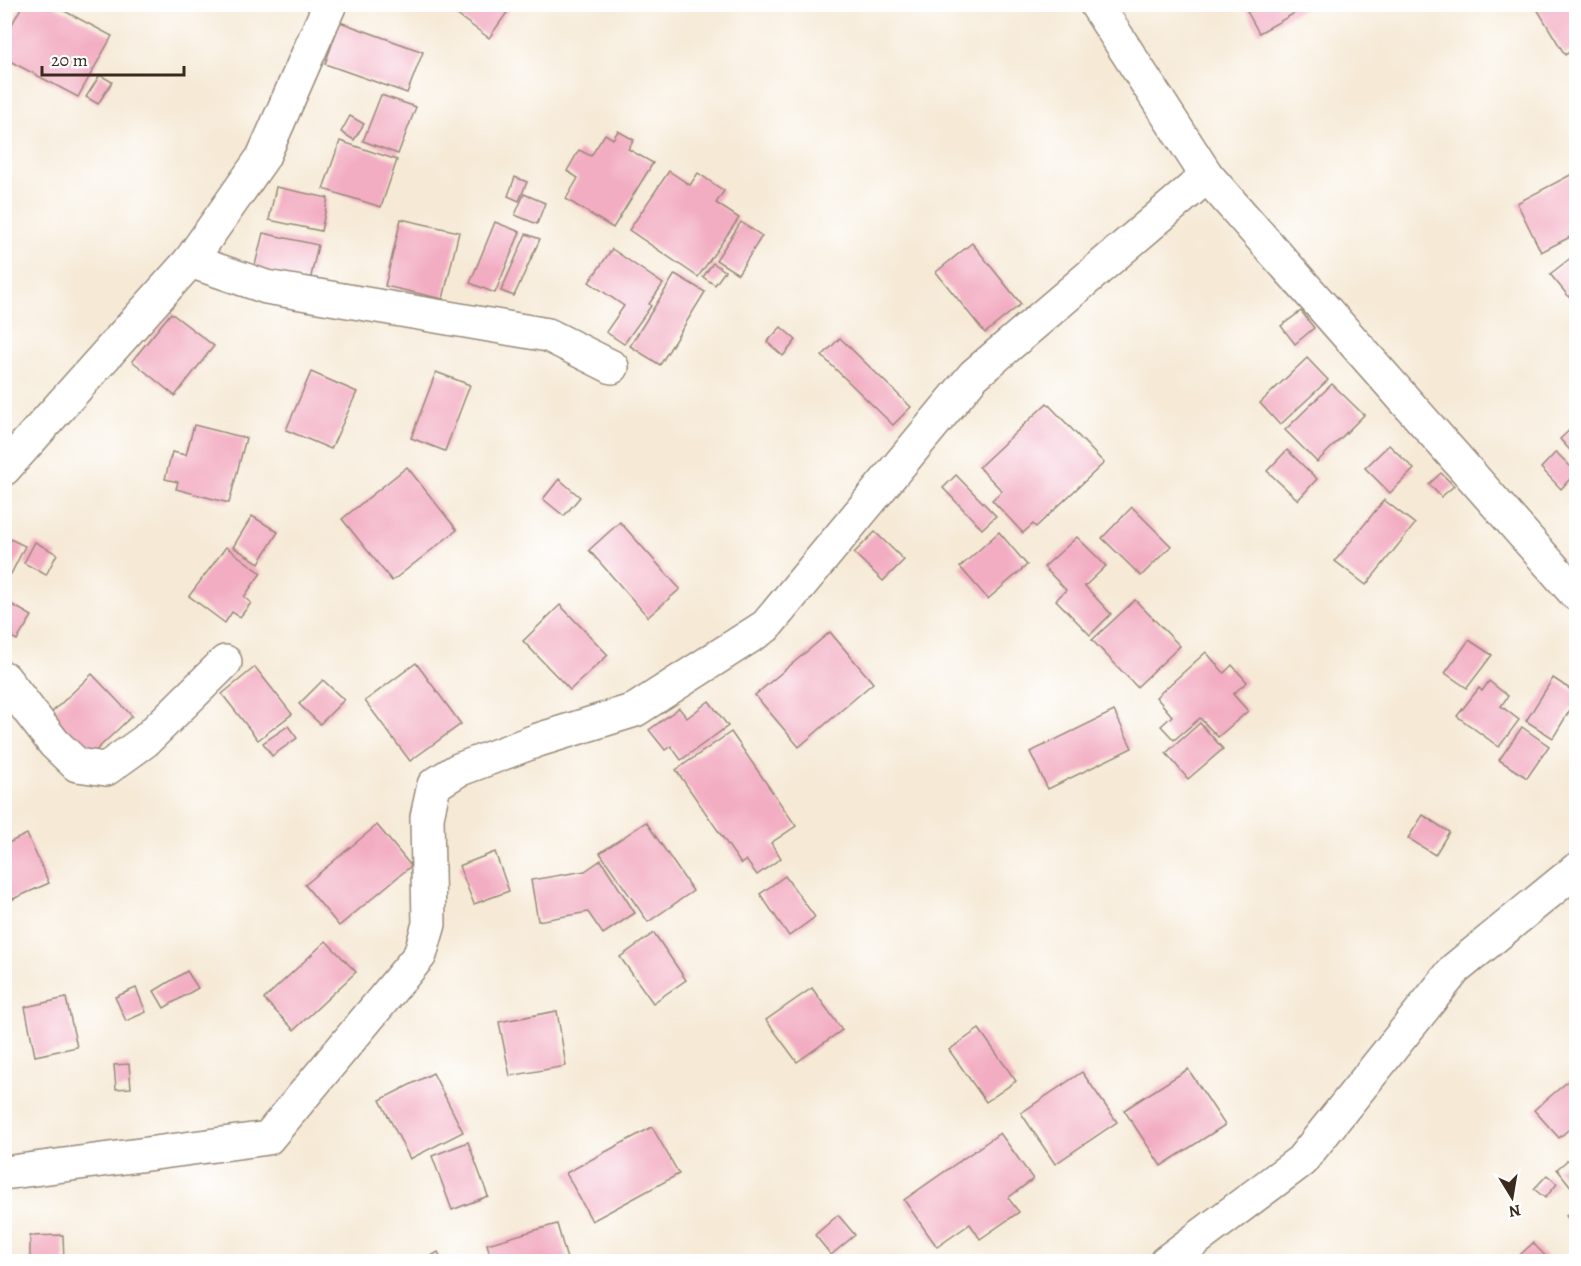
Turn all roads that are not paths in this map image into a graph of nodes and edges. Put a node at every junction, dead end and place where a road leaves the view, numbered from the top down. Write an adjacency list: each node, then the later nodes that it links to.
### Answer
1 (330, 4): 4 (street)
2 (1096, 4): 3 (street)
3 (1207, 176): 7 (street); 11 (street)
4 (190, 261): 5 (street); 6 (street)
5 (612, 367)
6 (4, 469)
7 (1576, 594)
8 (225, 662): 9 (street)
9 (4, 678)
10 (1576, 870): 12 (street)
11 (4, 1173)
12 (1166, 1262)

